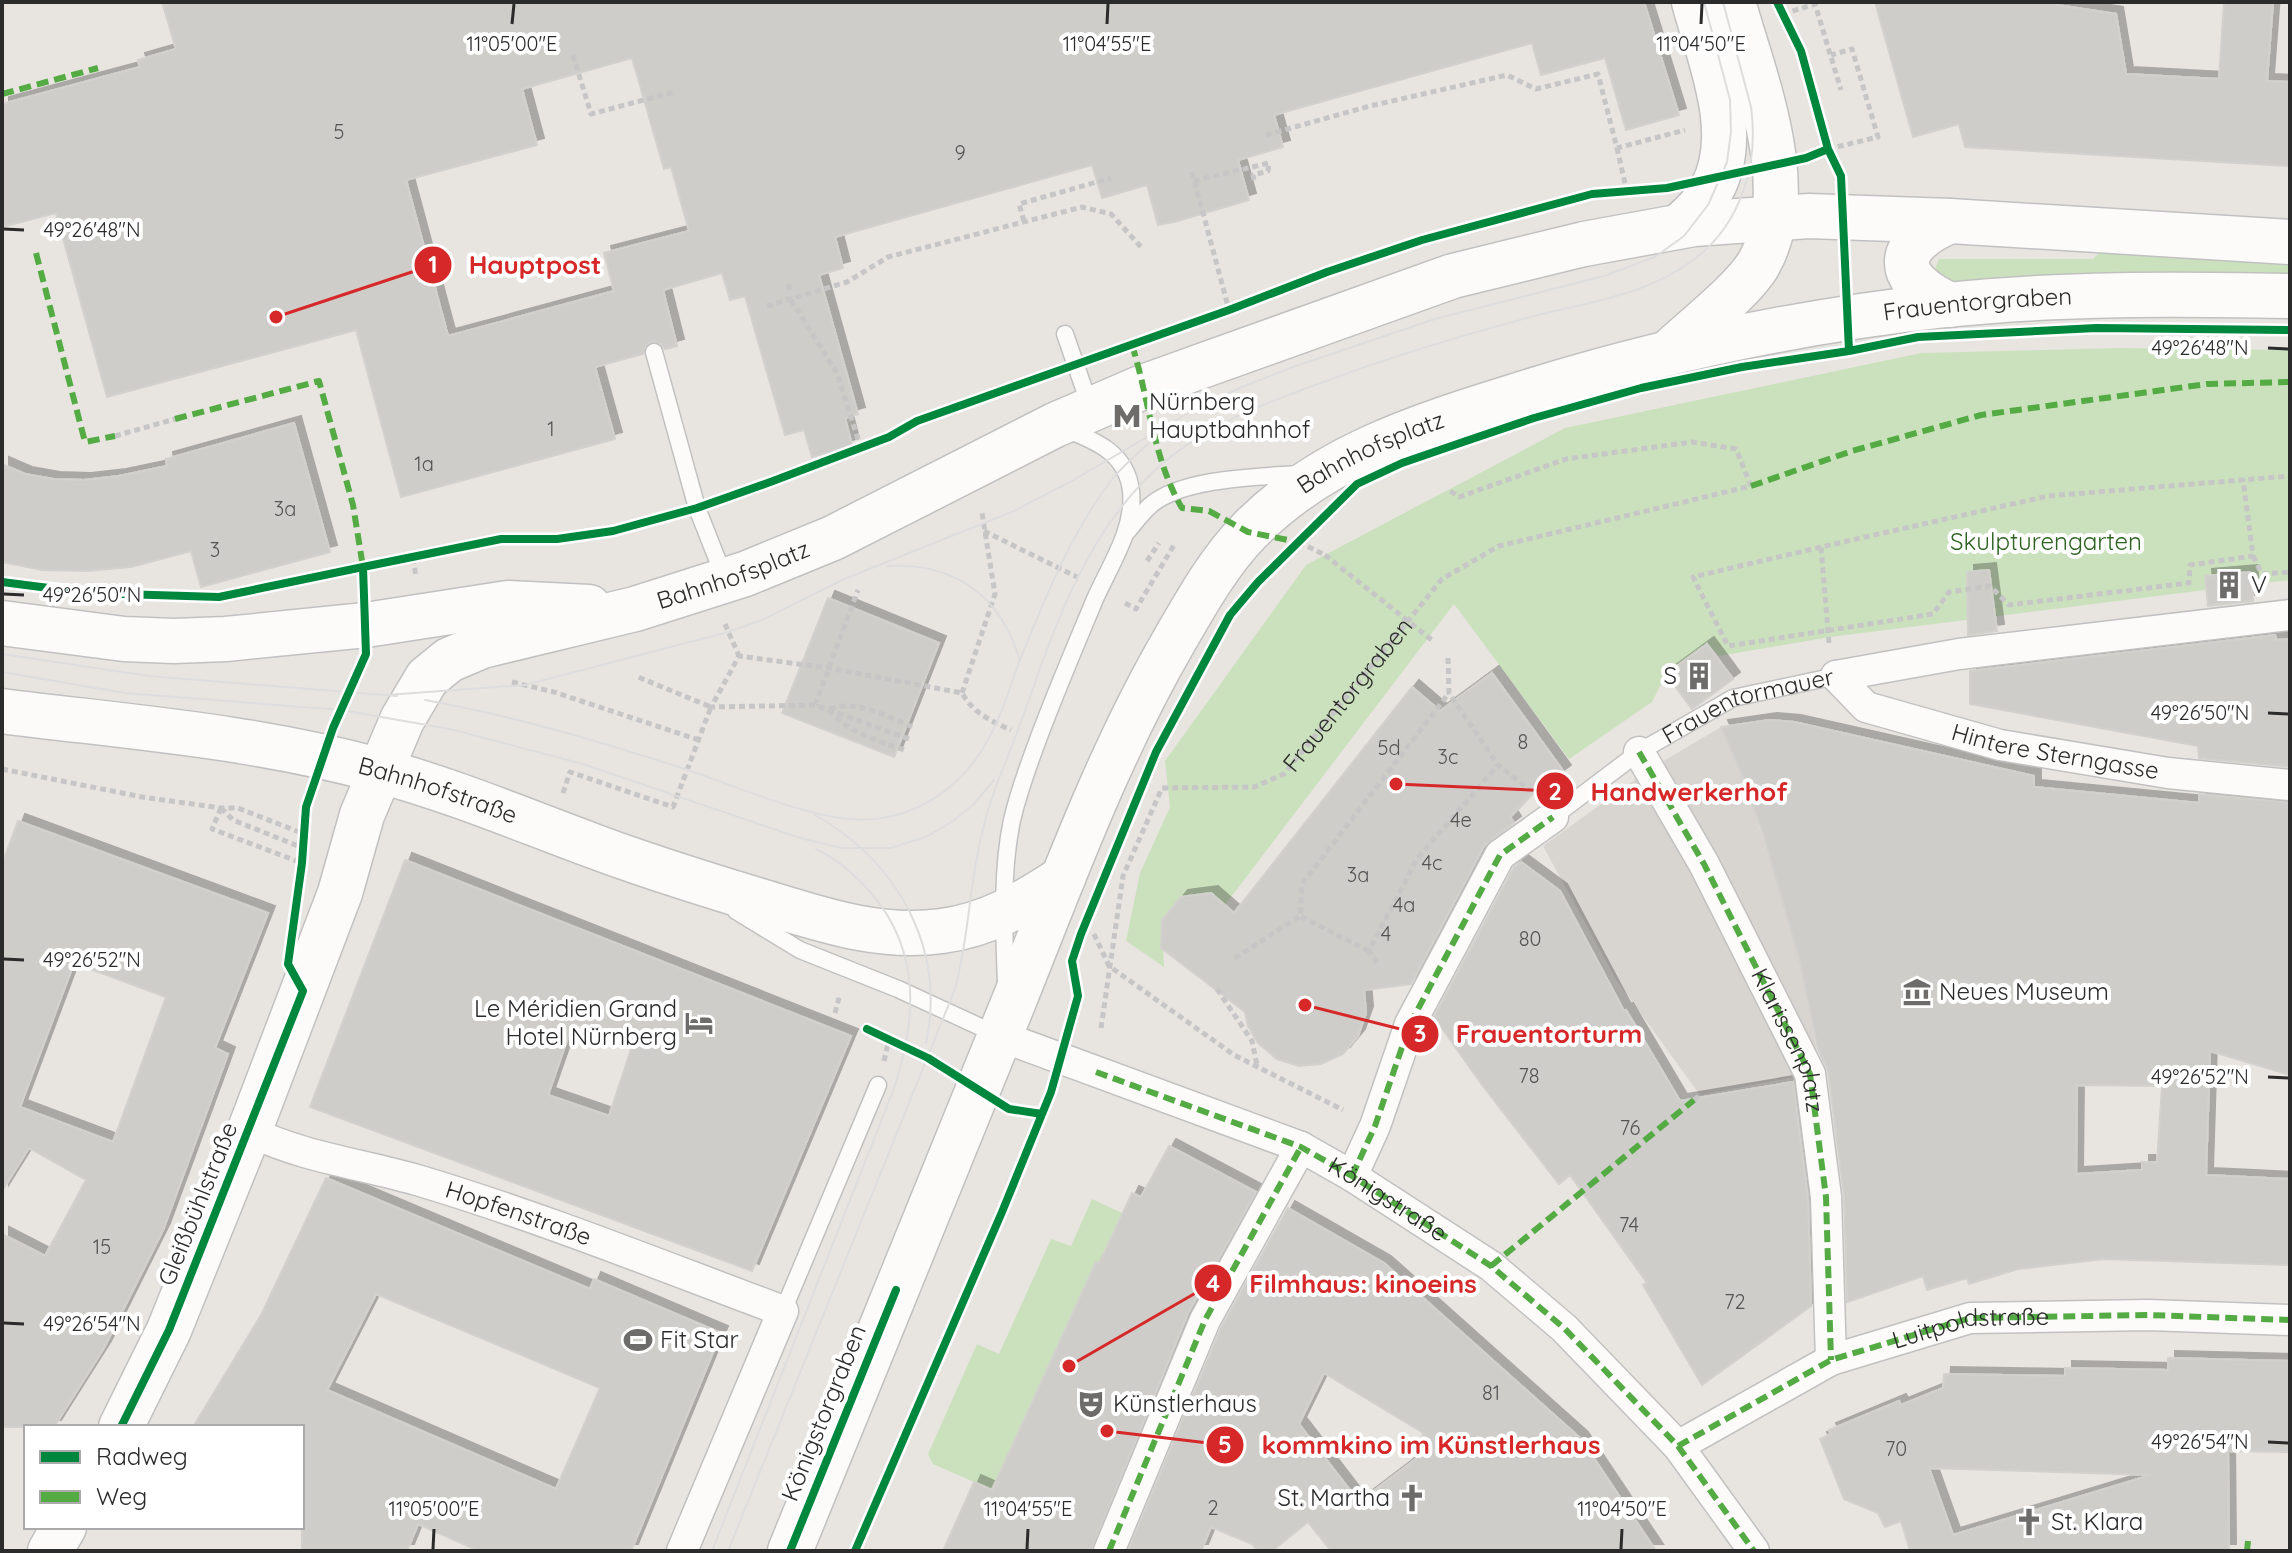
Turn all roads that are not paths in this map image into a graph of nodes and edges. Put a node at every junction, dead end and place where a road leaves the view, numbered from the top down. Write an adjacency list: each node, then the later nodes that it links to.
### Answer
1 (1694, 2): 5 (main road)
2 (1733, 2): 3 (main road, Bahnhofsplatz)
3 (1774, 217): 4 (main road); 5 (main road); 11 (main road, Bahnhofsplatz)
4 (1950, 221): 6 (main road); 8 (main road)
5 (1680, 226): 12 (main road, Bahnhofsplatz)
6 (2290, 242)
7 (2290, 296): 8 (main road, Frauentorgraben)
8 (1950, 305): 11 (main road, Frauentorgraben)
9 (1065, 334): 12 (lane)
10 (654, 352): 15 (lane)
11 (1668, 353): 13 (main road, Bahnhofsplatz)
12 (1073, 417): 14 (lane); 15 (main road, Bahnhofsplatz)
13 (1323, 472): 14 (lane); 26 (main road, Bahnhofsplatz)
14 (1126, 533): 27 (lane)
15 (724, 601): 16 (main road, Bahnhofsplatz)
16 (635, 609): 18 (main road, Bahnhofsplatz); 22 (main road, Bahnhofsplatz)
17 (2290, 615): 19 (street, Frauentormauer)
18 (2, 623)
19 (1836, 676): 21 (lane, Frauentormauer); 23 (street, Hintere Sterngasse)
20 (2, 711): 22 (main road, Bahnhofstraße)
21 (1639, 752): 24 (lane, Frauentormauer); 35 (street, Klarissenplatz)
22 (380, 770): 25 (main road, Bahnhofstraße); 30 (main road, Gleißbühlstraße)
23 (2290, 785)
24 (1553, 817): 32 (street, Frauentormauer)
25 (676, 875): 27 (main road, Bahnhofstraße); 28 (lane, Bahnhofstraße)
26 (1063, 878): 27 (main road, Bahnhofstraße); 28 (main road, Bahnhofsplatz)
27 (1004, 913): 28 (lane)
28 (1004, 1026): 31 (street, Königstraße); 41 (main road, Königstorgraben)
29 (878, 1085): 33 (lane)
30 (249, 1131): 33 (street, Hopfenstraße); 36 (main road, Gleißbühlstraße)
31 (1301, 1147): 32 (street, Königstraße); 42 (street)
32 (1352, 1176): 37 (street, Königstraße)
33 (783, 1311): 40 (street)
34 (2290, 1320): 35 (street, Luitpoldstraße)
35 (1831, 1360): 37 (street, Luitpoldstraße)
36 (122, 1425)
37 (1678, 1446): 43 (street, Königstraße)
38 (63, 1529): 39 (main road)
39 (50, 1551)
40 (682, 1551)
41 (790, 1551)
42 (1109, 1551)
43 (1754, 1551)

